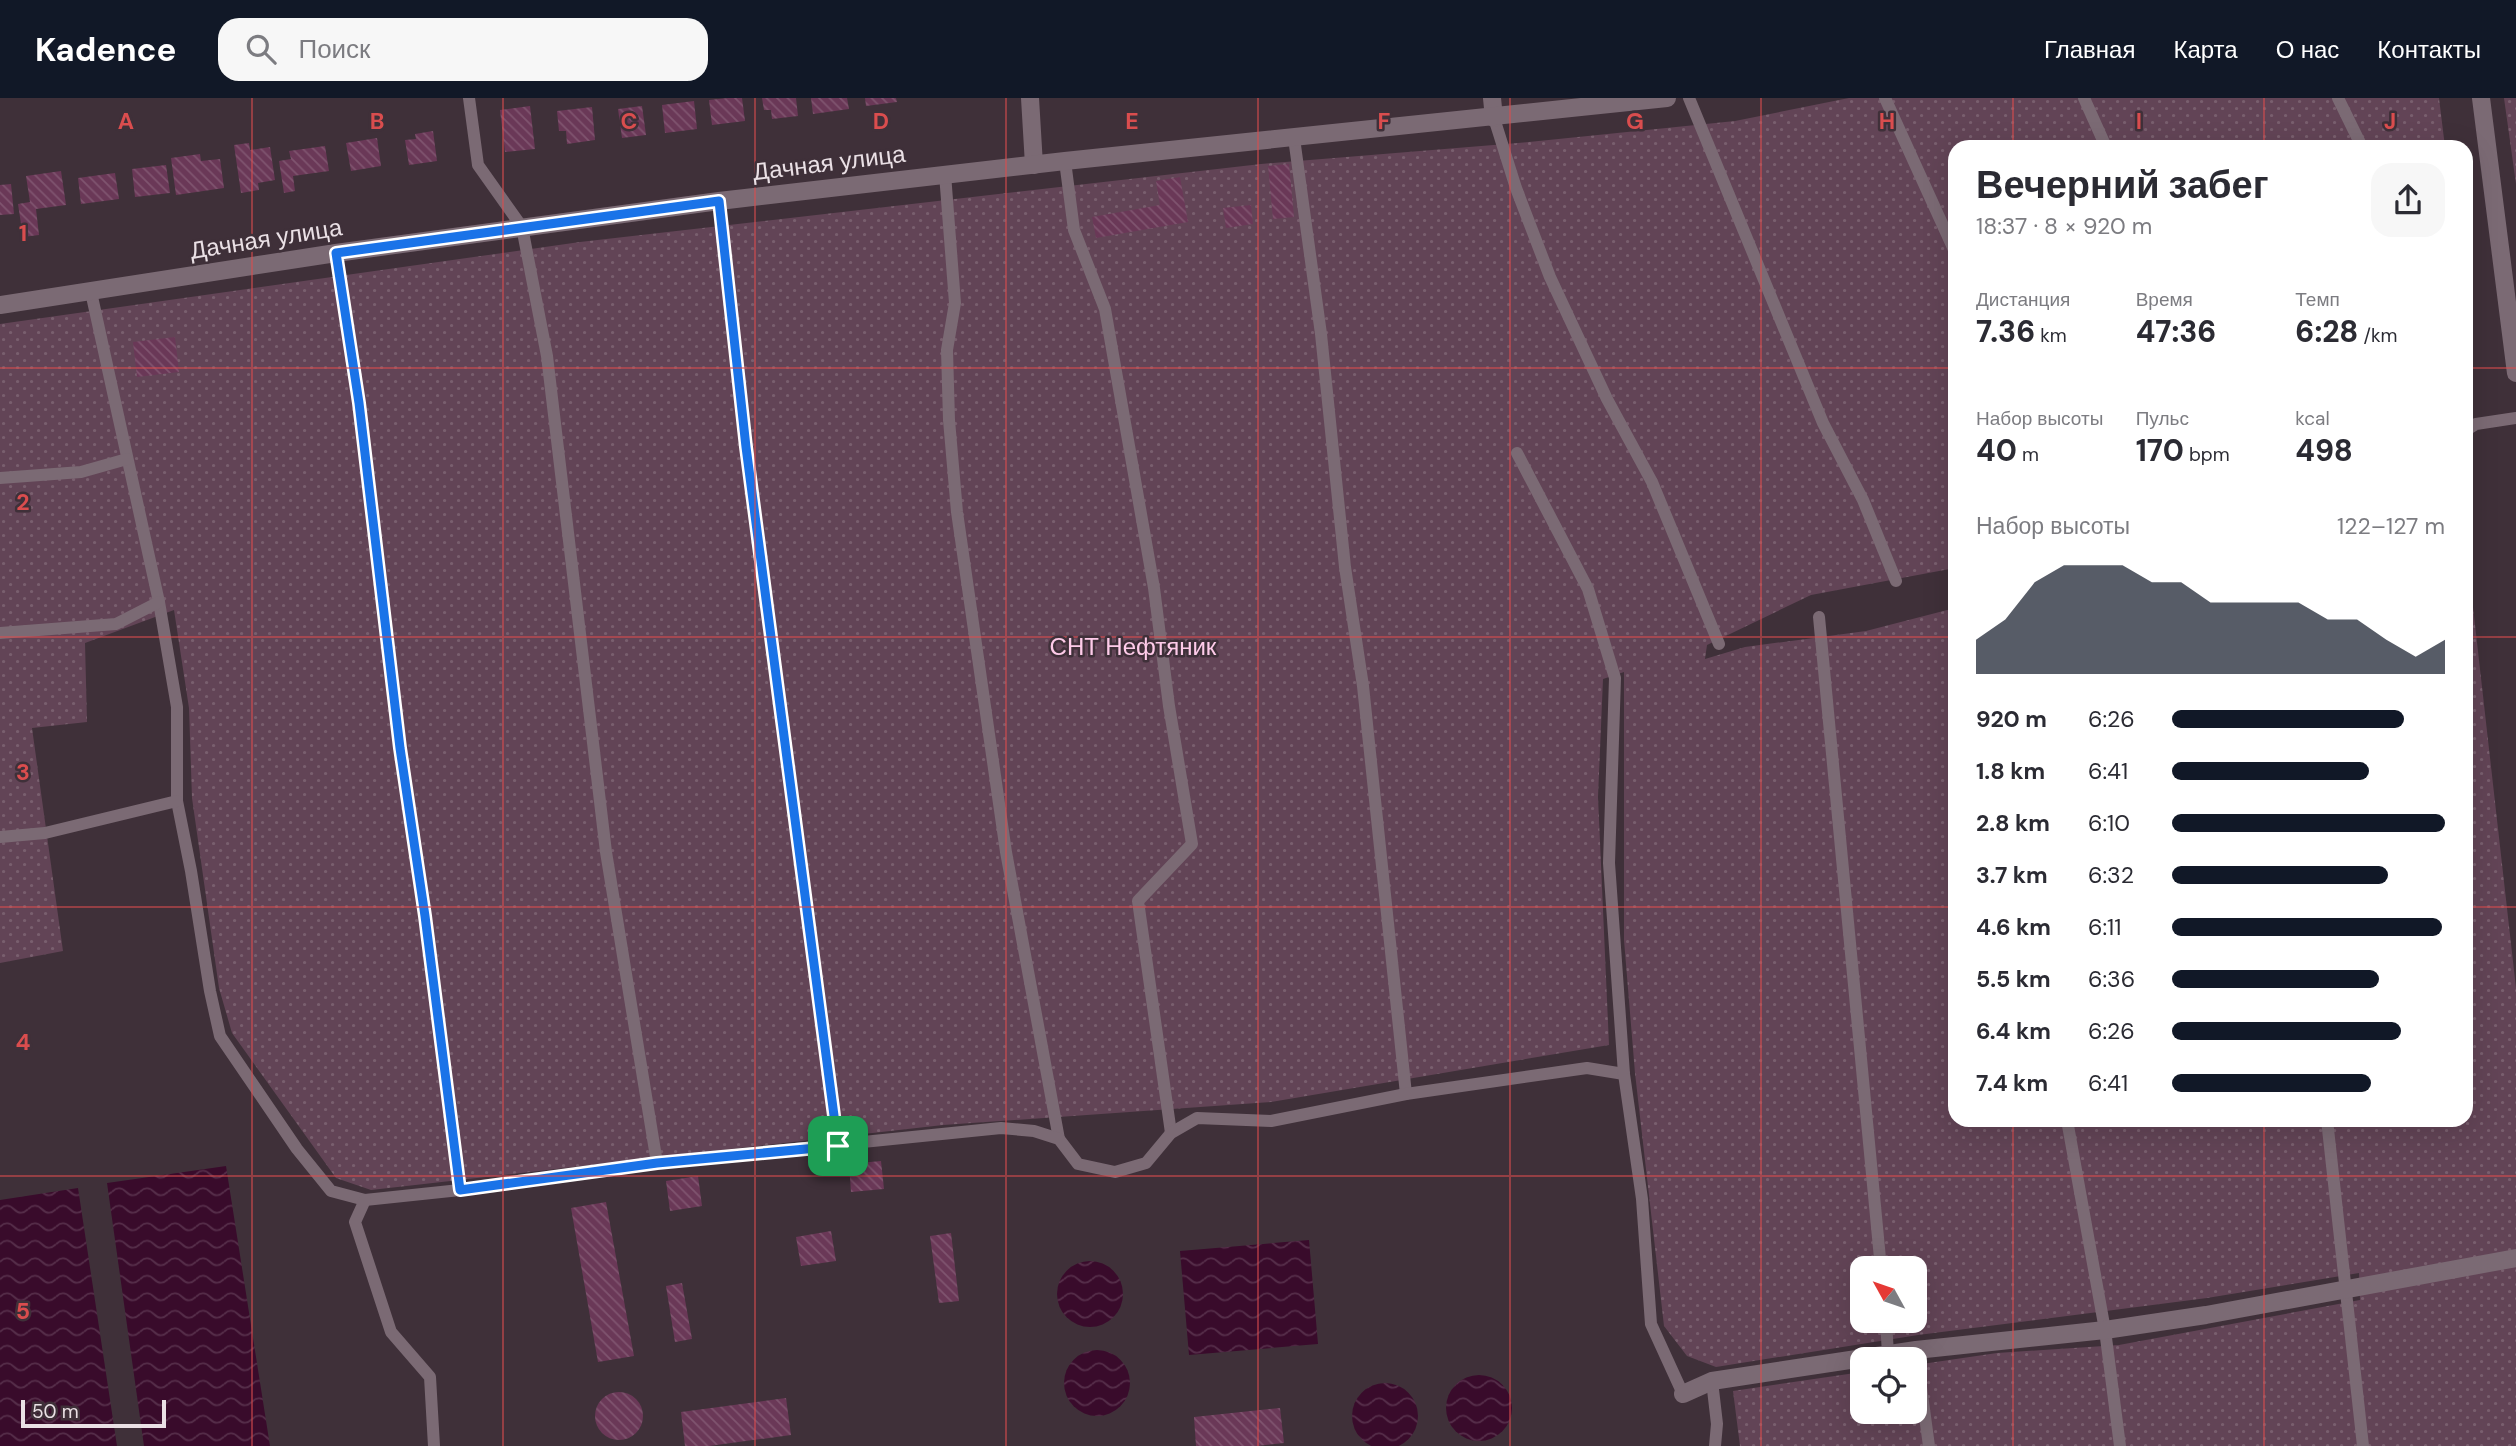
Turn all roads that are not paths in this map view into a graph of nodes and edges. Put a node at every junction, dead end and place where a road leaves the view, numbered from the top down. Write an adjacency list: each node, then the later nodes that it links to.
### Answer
1 (469, 98): 18 (lane)
2 (1030, 98): 15 (street)
3 (1492, 98): 10 (street)
4 (1667, 98): 10 (street, Дачная улица)
5 (1689, 98): 29 (lane)
6 (1885, 98): 19 (lane)
7 (2084, 98): 12 (lane)
8 (2338, 98): 13 (lane)
9 (2482, 98): 23 (street)
10 (1494, 118): 11 (street, Дачная улица); 33 (lane)
11 (1294, 138): 14 (street, Дачная улица); 37 (lane)
12 (2103, 140)
13 (2359, 140)
14 (1065, 161): 15 (street, Дачная улица); 40 (lane)
15 (1034, 165): 16 (street, Дачная улица)
16 (945, 174): 17 (street, Дачная улица); 41 (lane)
17 (719, 201): 18 (street, Дачная улица); 42 (lane)
18 (522, 227): 20 (street, Дачная улица); 43 (lane)
19 (1948, 237)
20 (336, 253): 21 (street, Дачная улица); 44 (lane)
21 (91, 292): 22 (street, Дачная улица); 27 (lane)
22 (0, 305)
23 (2516, 373)
24 (2516, 418): 25 (lane)
25 (2473, 426)
26 (1517, 453): 36 (lane)
27 (127, 459): 28 (lane); 30 (lane)
28 (0, 478)
29 (1896, 581)
30 (159, 602): 32 (lane); 34 (lane)
31 (1819, 617): 46 (lane)
32 (0, 633)
33 (1719, 644)
34 (177, 801): 35 (lane); 45 (lane)
35 (0, 837)
36 (1624, 1074): 37 (lane); 53 (lane)
37 (1406, 1094): 40 (lane)
38 (2068, 1127): 49 (lane)
39 (2328, 1127): 48 (lane)
40 (1171, 1133): 41 (lane)
41 (1059, 1139): 42 (lane)
42 (838, 1146): 43 (lane)
43 (657, 1163): 44 (lane)
44 (460, 1190): 45 (lane)
45 (365, 1200): 55 (lane)
46 (1880, 1256)
47 (2516, 1258): 48 (street)
48 (2344, 1289): 49 (street); 59 (lane)
49 (2105, 1330): 50 (street); 58 (lane)
50 (1927, 1349)
51 (1850, 1360): 52 (street)
52 (1712, 1381): 53 (street); 56 (lane)
53 (1683, 1394)
54 (1926, 1424): 57 (lane)
55 (435, 1446)
56 (1715, 1446)
57 (1929, 1446)
58 (2120, 1446)
59 (2363, 1446)

